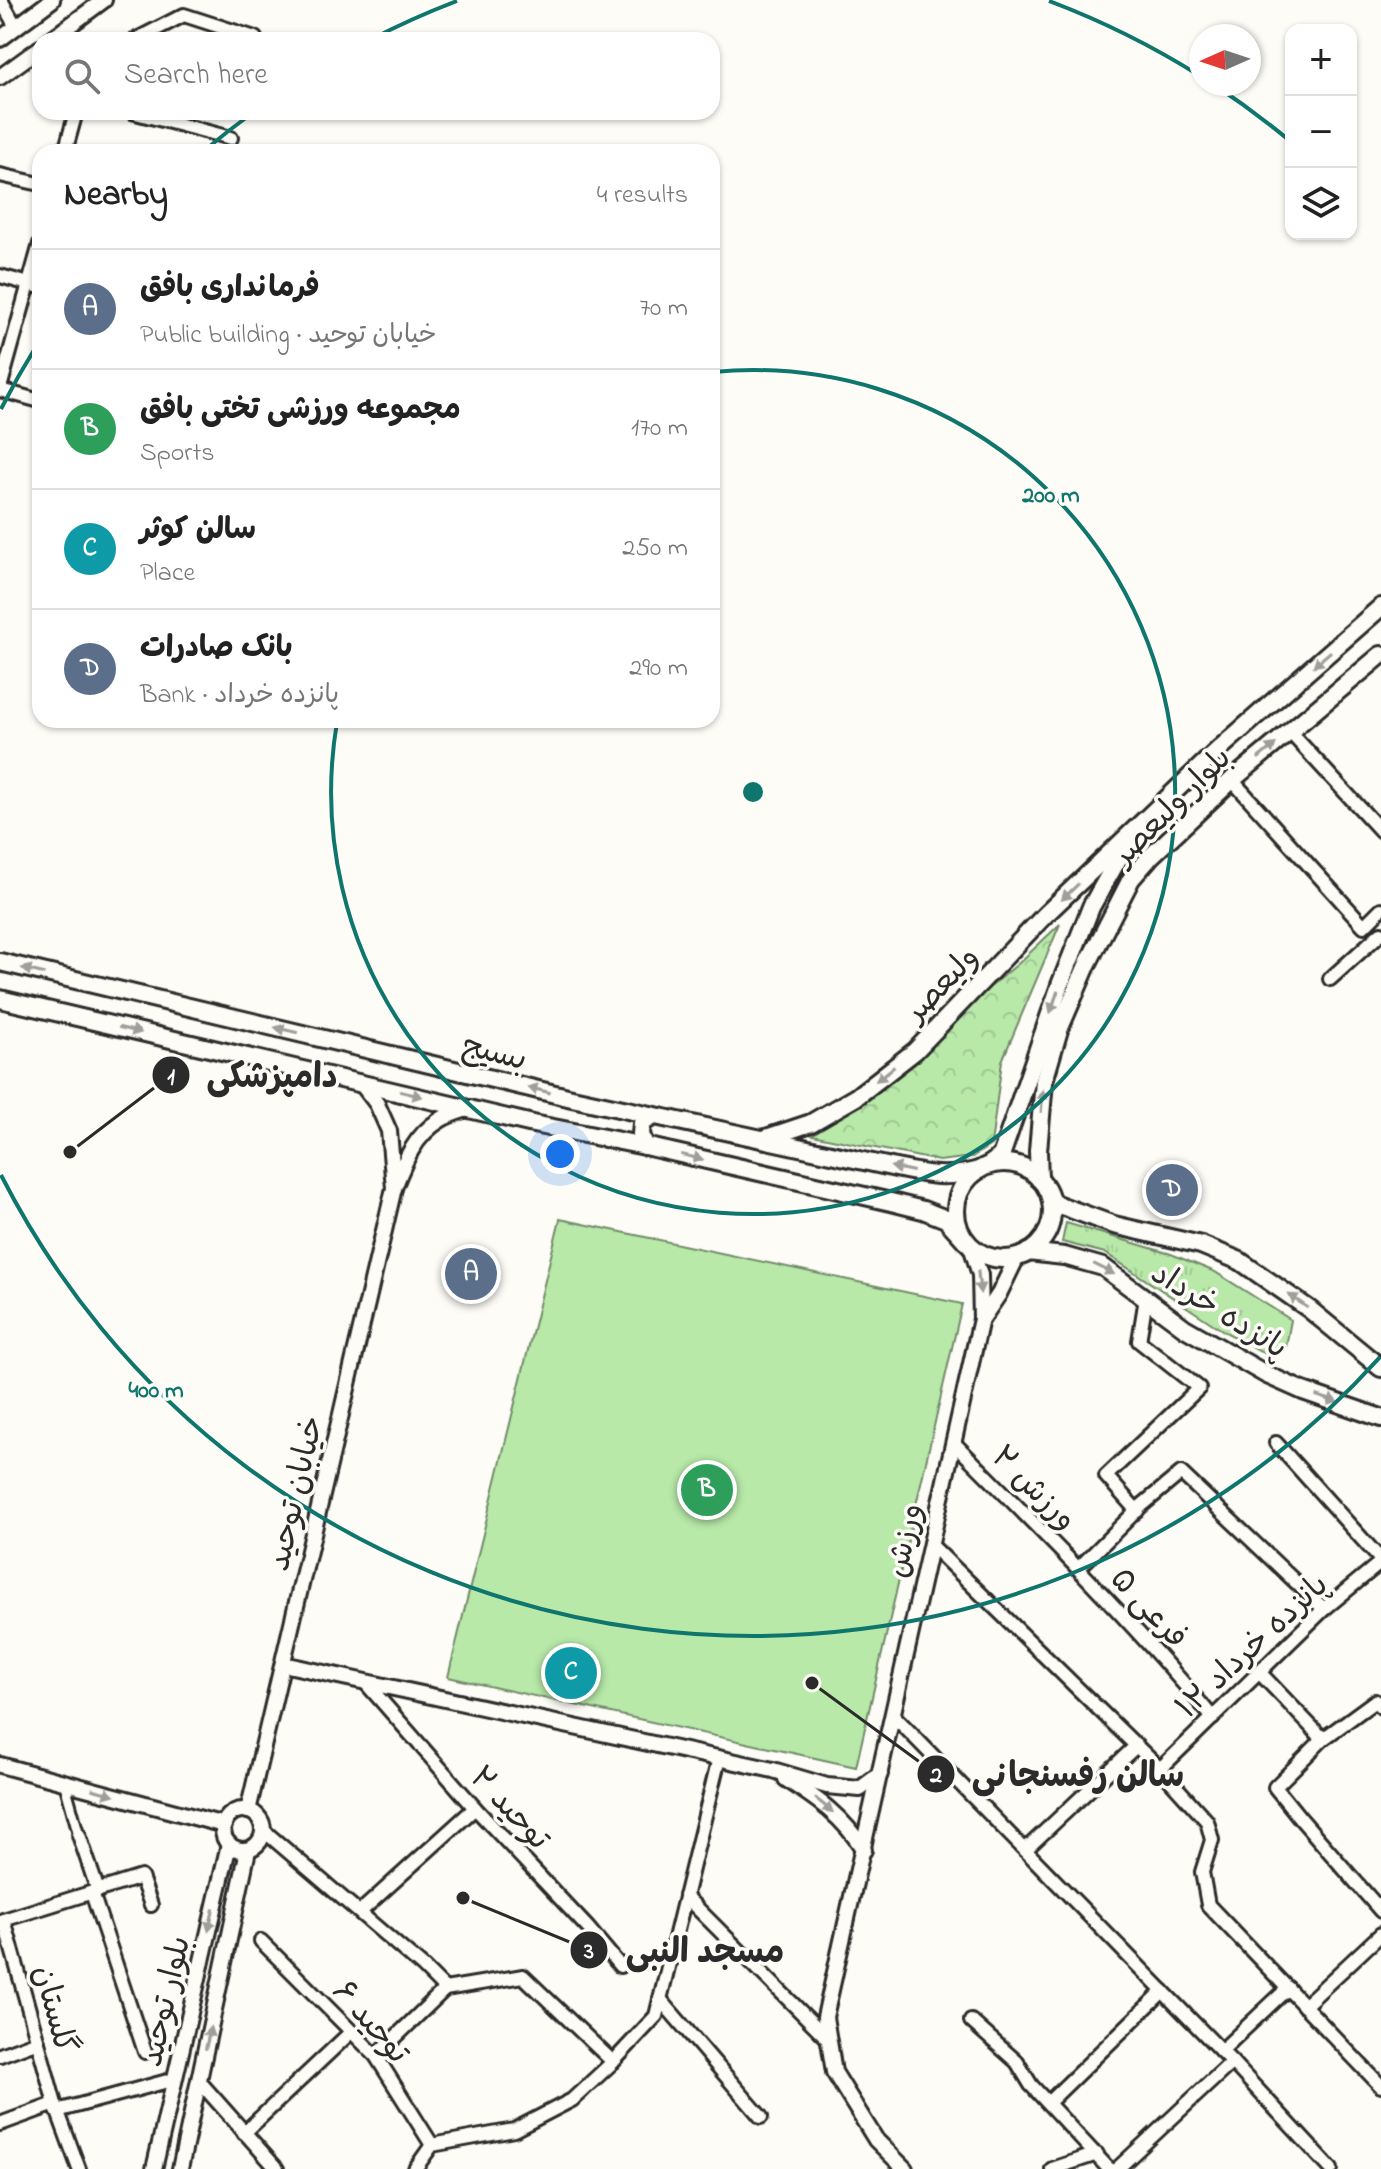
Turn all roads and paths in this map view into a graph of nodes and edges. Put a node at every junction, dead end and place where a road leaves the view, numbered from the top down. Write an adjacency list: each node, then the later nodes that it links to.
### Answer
1 (1, 0): 4 (street)
2 (52, 0): 4 (street)
3 (104, 0): 5 (street)
4 (16, 27): 8 (street)
5 (61, 32)
6 (151, 32): 7 (street)
7 (236, 32)
8 (0, 39)
9 (32, 54): 10 (street)
10 (0, 77)
11 (74, 120): 14 (street)
12 (162, 120): 13 (street)
13 (231, 138)
14 (67, 144)
15 (0, 175): 16 (street)
16 (32, 182)
17 (0, 276): 18 (street)
18 (32, 284)
19 (32, 291): 20 (street)
20 (0, 389): 21 (street)
21 (32, 399)
22 (1381, 607): 26 (main road, ولیعصر, one-way to 26)
23 (1381, 655): 24 (main road, بلوار ولیعصر)
24 (1290, 732): 25 (main road, بلوار ولیعصر, one-way to 24); 27 (street)
25 (1232, 780): 28 (street); 40 (main road, بلوار ولیعصر, one-way to 25)
26 (1134, 830): 37 (main road, ولیعصر, one-way to 37); 39 (main road, ولیعصر, one-way to 39)
27 (1381, 831)
28 (1381, 909)
29 (1381, 933): 31 (street)
30 (0, 962): 35 (main road, بسیج, one-way to 30)
31 (1330, 979)
32 (0, 999): 33 (main road, بسیج, one-way to 33)
33 (361, 1083): 34 (main road, بسیج, one-way to 34); 41 (street)
34 (470, 1108): 35 (main road, بسیج); 41 (street)
35 (573, 1115): 36 (main road, بسیج); 38 (main road, بسیج)
36 (654, 1116): 37 (main road, بسیج); 38 (main road)
37 (764, 1139): 39 (main road, بسیج, one-way to 37)
38 (645, 1146): 43 (main road, بسیج, one-way to 43)
39 (984, 1167): 40 (main road); 43 (main road)
40 (1039, 1179): 42 (main road)
41 (394, 1188): 56 (street, خیابان توحید)
42 (1051, 1202): 44 (main road); 47 (main road, پانزده خرداد, one-way to 42)
43 (968, 1244): 44 (main road); 46 (street, ورزش, one-way to 46)
44 (1022, 1255): 45 (main road, پانزده خرداد, one-way to 45); 46 (street, ورزش)
45 (1146, 1298): 48 (main road, پانزده خرداد, one-way to 48); 51 (street)
46 (981, 1319): 49 (street, ورزش)
47 (1381, 1368)
48 (1381, 1418)
49 (954, 1443): 52 (street, ورزش); 54 (street, ورزش ۲)
50 (1276, 1443): 53 (street)
51 (1137, 1511): 54 (street); 55 (street)
52 (931, 1545): 60 (street, ورزش); 63 (street)
53 (1381, 1561): 55 (street, پانزده خرداد ۱۲)
54 (1079, 1568): 61 (street, فرعی ۵)
55 (1324, 1609): 57 (street, پانزده خرداد ۱۲)
56 (283, 1664): 58 (street); 71 (street, خیابان توحید)
57 (1260, 1673): 61 (street, پانزده خرداد ۱۲); 62 (street)
58 (365, 1682): 64 (street); 70 (street, توحید ۲)
59 (1381, 1707): 62 (street)
60 (893, 1715): 68 (street, ورزش); 78 (street)
61 (1213, 1718): 66 (street, پانزده خرداد ۱۲)
62 (1323, 1739): 84 (street)
63 (1136, 1746): 66 (street); 78 (street)
64 (719, 1758): 67 (street); 82 (street)
65 (0, 1765): 69 (street)
66 (1160, 1769): 90 (street)
67 (773, 1770): 68 (street); 77 (street, one-way to 77)
68 (880, 1774): 77 (street, ورزش)
69 (64, 1781): 72 (street, one-way to 72); 74 (street)
70 (475, 1808): 85 (street); 89 (street, توحید ۲)
71 (248, 1811): 72 (street); 73 (street)
72 (224, 1825): 75 (street)
73 (263, 1830): 76 (street); 85 (street)
74 (79, 1835): 81 (street)
75 (229, 1844): 76 (street); 79 (street, بلوار توحید)
76 (248, 1850): 80 (street, بلوار توحید)
77 (864, 1850): 97 (street, ورزش)
78 (1025, 1850): 92 (street)
79 (220, 1880): 80 (street); 105 (street, بلوار توحید, one-way to 105)
80 (240, 1888): 106 (street, بلوار توحید, one-way to 80)
81 (95, 1892): 83 (street); 86 (street); 100 (street)
82 (685, 1896): 93 (street); 97 (street)
83 (151, 1905)
84 (1381, 1911)
85 (360, 1912): 91 (street)
86 (2, 1921): 98 (street, گلستان)
87 (1381, 1934): 94 (street)
88 (261, 1941): 96 (street, توحید ۶)
89 (620, 1966)
90 (1288, 1988): 94 (street); 99 (street)
91 (445, 1989): 102 (street); 103 (street)
92 (1163, 1991): 99 (street); 108 (street)
93 (660, 1999): 103 (street); 110 (street)
94 (1304, 2006): 107 (street)
95 (971, 2021): 108 (street)
96 (351, 2032): 102 (street, توحید ۶); 112 (street)
97 (829, 2040): 120 (street, ورزش)
98 (38, 2041): 101 (street); 109 (street, گلستان)
99 (1221, 2051): 104 (street)
100 (145, 2052)
101 (0, 2055)
102 (376, 2056): 113 (street, توحید ۶)
103 (613, 2062): 113 (street)
104 (1232, 2062): 123 (street); 124 (street)
105 (175, 2079): 109 (street); 116 (street, بلوار توحید)
106 (199, 2081): 112 (street); 117 (street, بلوار توحید)
107 (1381, 2086)
108 (1048, 2103): 114 (street)
109 (56, 2108): 111 (street); 115 (street, گلستان)
110 (761, 2117)
111 (0, 2124)
112 (244, 2133): 118 (street)
113 (432, 2145): 119 (street)
114 (1097, 2154): 121 (street); 122 (street)
115 (79, 2169)
116 (154, 2169)
117 (180, 2169)
118 (277, 2169)
119 (415, 2169)
120 (905, 2169)
121 (1052, 2169)
122 (1109, 2169)
123 (1117, 2169)
124 (1331, 2169)

